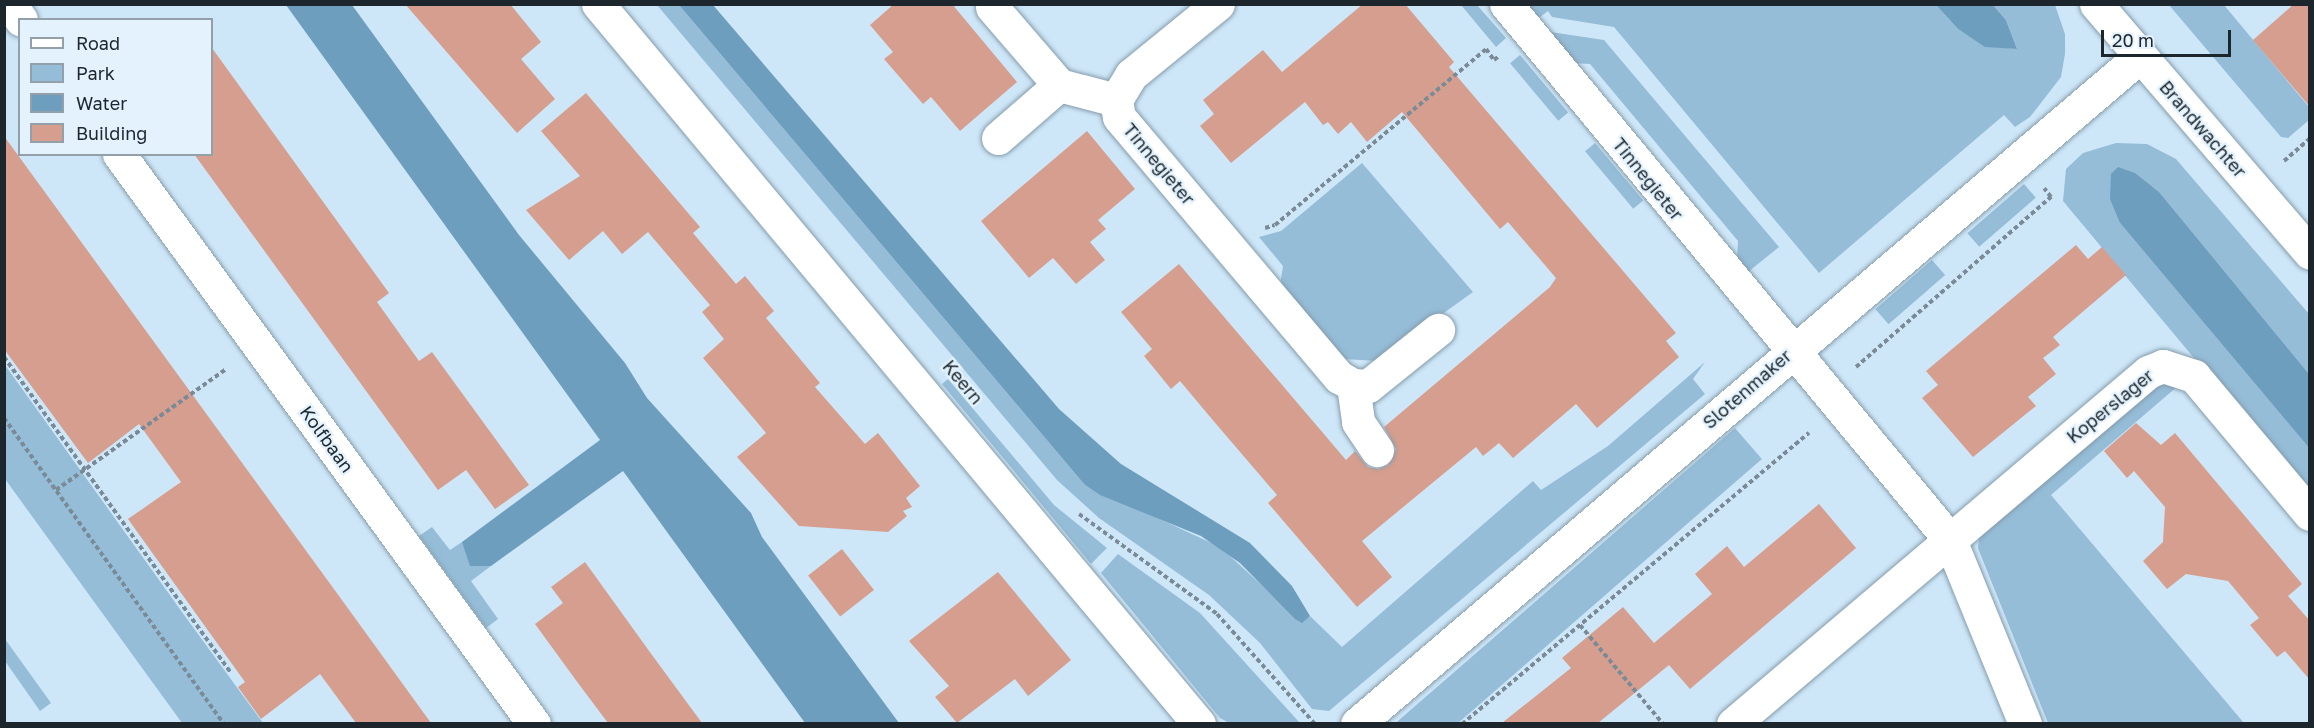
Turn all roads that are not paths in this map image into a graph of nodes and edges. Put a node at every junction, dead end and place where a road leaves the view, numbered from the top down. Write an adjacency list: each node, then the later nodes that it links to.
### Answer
1 (10, 4): 7 (street)
2 (598, 4): 21 (street, Keern)
3 (1218, 4): 10 (street, Tinnegieter)
4 (1506, 4): 15 (street, Tinnegieter)
5 (2096, 4): 8 (street, Brandwachter)
6 (992, 7): 9 (street)
7 (20, 18)
8 (2139, 57): 13 (street, Brandwachter); 15 (street, Slotenmaker)
9 (1059, 85): 10 (street, Tinnegieter); 11 (street)
10 (1116, 100): 16 (street, Tinnegieter)
11 (998, 138)
12 (120, 156): 20 (street, Kolfbaan)
13 (2310, 254)
14 (1438, 330): 16 (street)
15 (1790, 352): 19 (street); 22 (street, Slotenmaker)
16 (1353, 385): 17 (street)
17 (1377, 450)
18 (2310, 514): 19 (street, Koperslager)
19 (1950, 540): 23 (street, Koperslager); 24 (street)
20 (534, 723)
21 (1199, 723)
22 (1357, 723)
23 (1733, 723)
24 (2025, 723)

